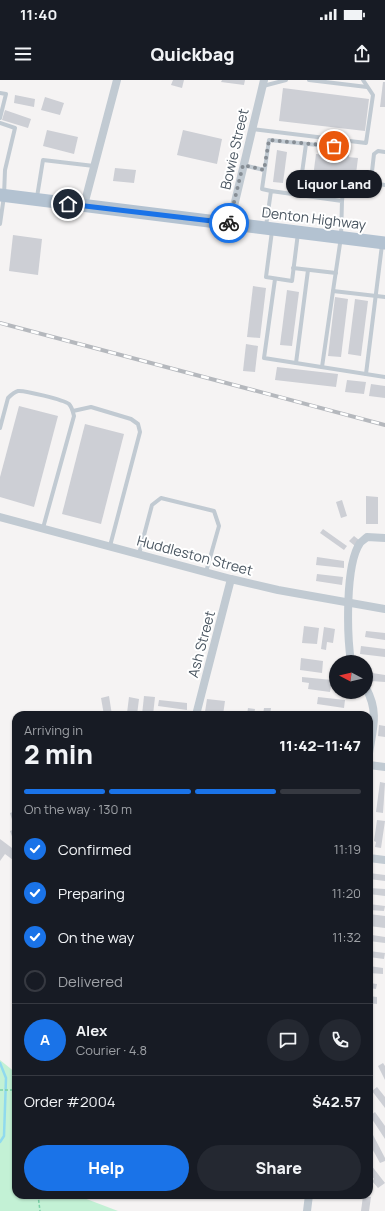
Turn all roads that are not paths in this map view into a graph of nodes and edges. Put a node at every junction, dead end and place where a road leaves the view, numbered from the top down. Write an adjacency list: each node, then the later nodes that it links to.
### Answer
1 (117, 80): 15 (street)
2 (286, 80): 5 (lane)
3 (308, 80): 6 (lane)
4 (363, 80): 6 (lane)
5 (263, 83): 10 (street, Bowie Street)
6 (367, 87): 10 (lane)
7 (0, 92): 8 (lane)
8 (0, 118)
9 (0, 123): 20 (lane)
10 (252, 128): 14 (street, Bowie Street)
11 (306, 144): 13 (lane); 16 (lane); 21 (lane)
12 (385, 152): 17 (lane)
13 (347, 156)
14 (243, 165): 16 (lane); 25 (street, Bowie Street)
15 (94, 166): 22 (lane); 24 (street)
16 (264, 170): 19 (lane)
17 (385, 185)
18 (343, 190): 23 (lane)
19 (271, 191): 21 (lane); 27 (lane)
20 (2, 195): 22 (main road, Denton Highway); 26 (lane)
21 (299, 195): 23 (lane)
22 (37, 200): 24 (main road, Denton Highway)
23 (342, 201): 29 (lane)
24 (84, 205): 25 (main road, Denton Highway)
25 (230, 223): 27 (main road, Denton Highway)
26 (0, 224)
27 (269, 228): 28 (main road, Denton Highway); 34 (lane)
28 (298, 232): 29 (main road, Denton Highway); 31 (lane)
29 (341, 237): 30 (main road, Denton Highway); 33 (lane)
30 (384, 243): 36 (lane)
31 (293, 268): 32 (lane); 34 (lane)
32 (308, 270): 33 (lane); 38 (lane)
33 (336, 273): 35 (lane)
34 (275, 279): 38 (lane)
35 (333, 291): 36 (lane); 39 (lane)
36 (375, 296): 37 (lane); 40 (lane)
37 (385, 297)
38 (296, 363): 39 (lane)
39 (322, 367): 40 (lane)
40 (366, 374): 41 (lane)
41 (385, 376)
42 (73, 410): 43 (lane); 45 (lane); 47 (lane)
43 (0, 428)
44 (0, 517): 45 (street, Huddleston Street)
45 (43, 529): 47 (street, Huddleston Street)
46 (385, 538): 51 (street)
47 (110, 547): 48 (street, Huddleston Street)
48 (139, 554): 49 (street, Huddleston Street); 49 (lane)
49 (206, 572): 50 (street, Huddleston Street)
50 (231, 579): 51 (street, Huddleston Street); 55 (street, Ash Street)
51 (349, 603): 52 (street, Huddleston Street); 53 (street)
52 (385, 609)
53 (351, 655)
54 (372, 699): 56 (street)
55 (197, 711)
56 (373, 726)
57 (373, 766): 58 (street)
58 (385, 767)
59 (373, 858): 60 (street)
60 (385, 860)
61 (308, 1199): 62 (street)
62 (307, 1211)

